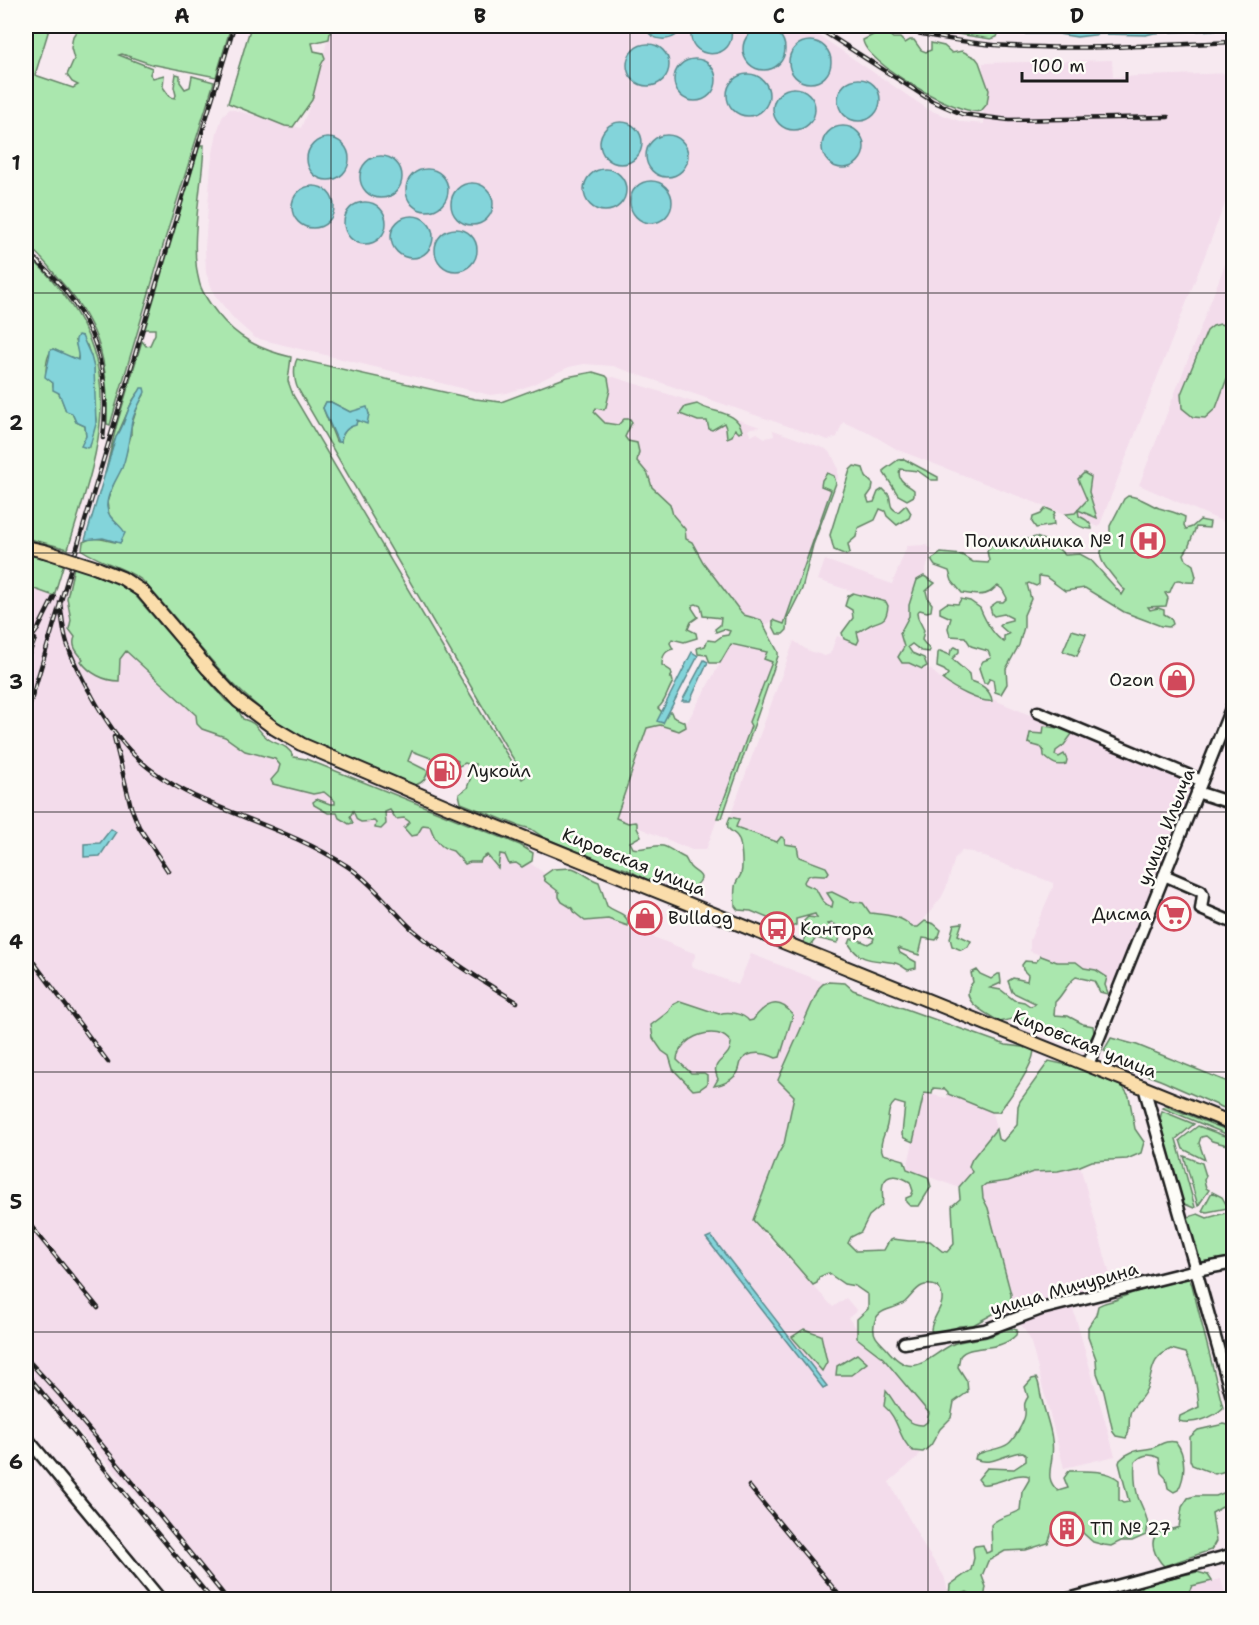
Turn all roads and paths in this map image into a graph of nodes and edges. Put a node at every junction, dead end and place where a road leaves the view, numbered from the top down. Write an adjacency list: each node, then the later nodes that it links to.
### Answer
1 (26, 547): 8 (main road, Кировская улица, bridge)
2 (1233, 701): 4 (street, улица Ильича)
3 (1038, 712): 4 (street)
4 (1200, 786): 5 (street); 6 (street, улица Ильича)
5 (1233, 804)
6 (1164, 875): 7 (street); 8 (street, улица Ильича)
7 (1233, 922)
8 (1088, 1065): 9 (main road, Кировская улица)
9 (1144, 1088): 10 (main road, Кировская улица); 12 (street)
10 (1233, 1124)
11 (1233, 1263): 12 (street, улица Мичурина)
12 (1196, 1270): 13 (street, улица Мичурина); 14 (street)
13 (904, 1343)
14 (1233, 1404)
15 (26, 1437): 17 (street)
16 (1233, 1554): 18 (street)
17 (161, 1599)
18 (1065, 1599)

